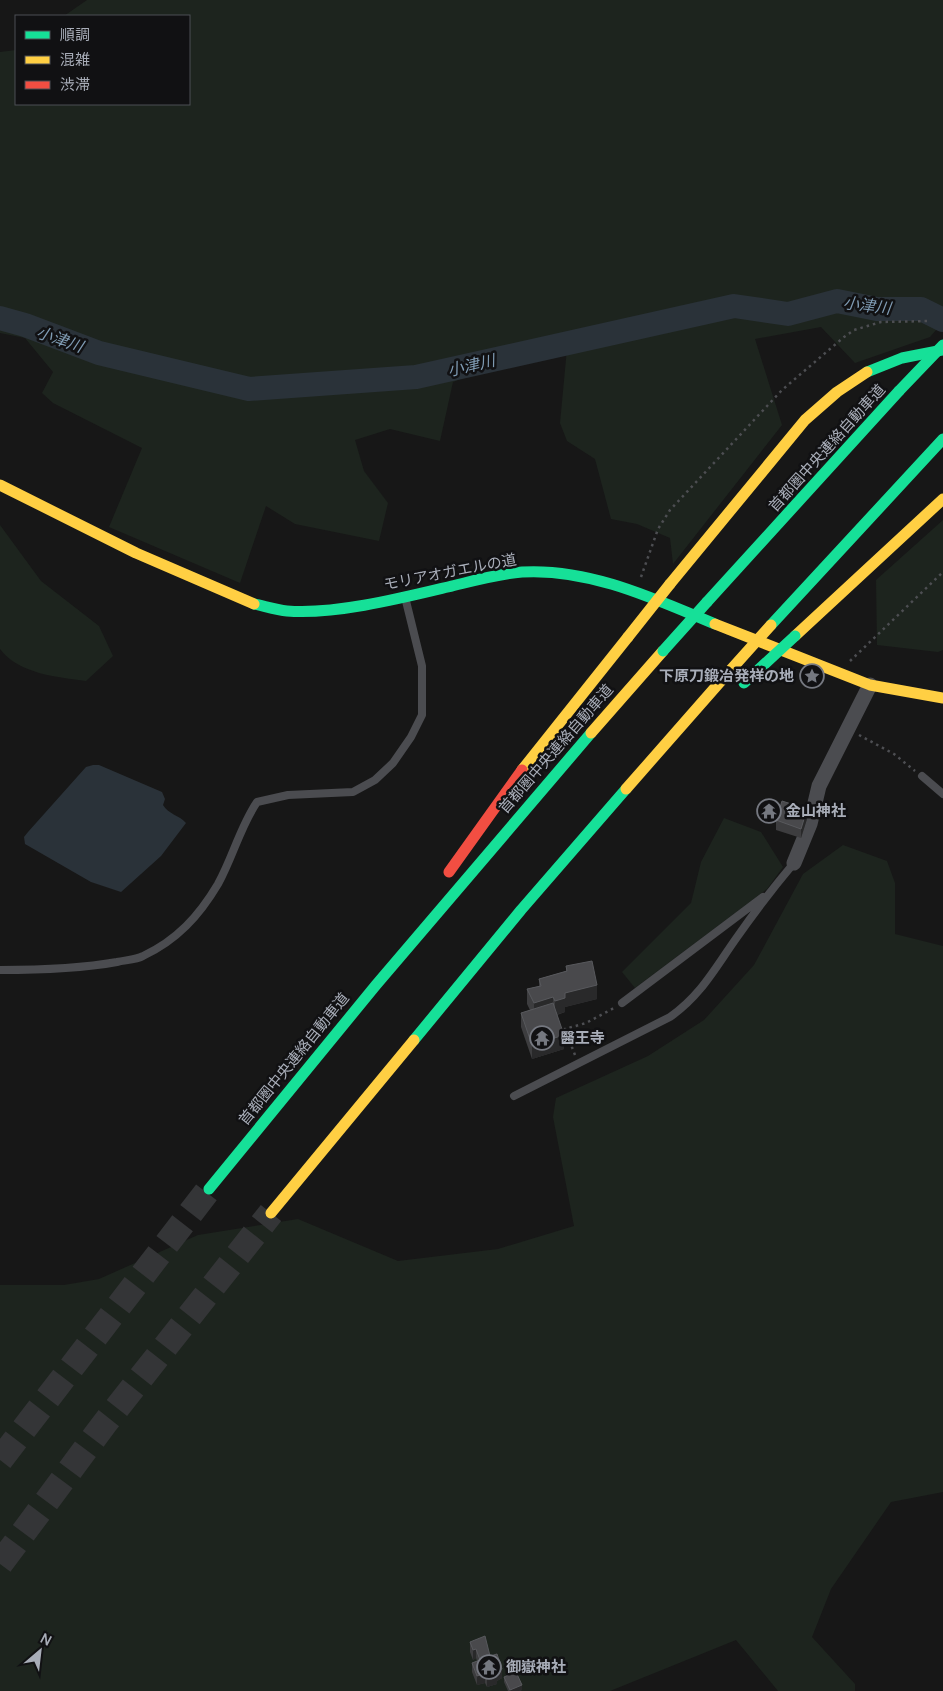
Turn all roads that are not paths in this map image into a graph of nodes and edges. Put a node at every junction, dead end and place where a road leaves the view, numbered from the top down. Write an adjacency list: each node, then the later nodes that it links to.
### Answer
1 (943, 344): 20 (main road, 首都圏中央連絡自動車道, bridge)
2 (943, 350): 14 (main road, bridge)
3 (943, 439): 16 (main road, bridge)
4 (0, 485): 6 (main road, モリアオガエルの道)
5 (943, 499): 8 (main road, bridge)
6 (405, 597): 7 (main road, モリアオガエルの道); 18 (lane)
7 (870, 685): 9 (main road, モリアオガエルの道); 13 (street)
8 (741, 686)
9 (943, 698)
10 (690, 734): 16 (main road)
11 (922, 776): 12 (lane)
12 (943, 794)
13 (794, 863): 15 (lane)
14 (444, 879)
15 (770, 891): 19 (lane); 21 (lane)
16 (521, 910): 23 (main road)
17 (416, 919): 20 (main road)
18 (0, 970)
19 (622, 1003)
20 (348, 1016): 22 (main road, 首都圏中央連絡自動車道)
21 (514, 1096)
22 (209, 1188)
23 (271, 1213)

